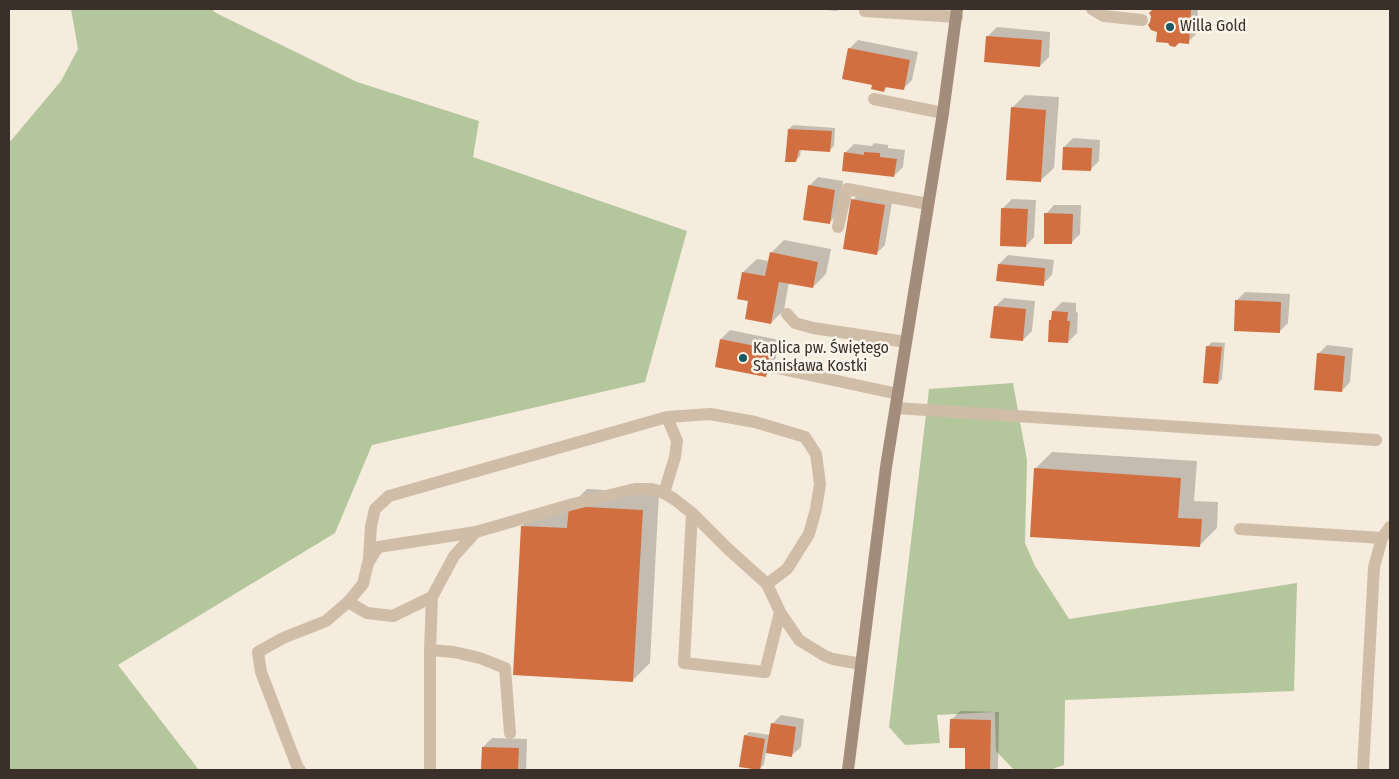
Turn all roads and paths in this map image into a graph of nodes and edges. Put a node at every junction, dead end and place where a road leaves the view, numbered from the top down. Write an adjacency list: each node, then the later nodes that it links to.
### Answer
1 (1092, 9): 4 (street)
2 (865, 11): 3 (street)
3 (957, 13): 6 (main road)
4 (1142, 20)
5 (874, 99): 6 (street)
6 (942, 113): 7 (main road)
7 (928, 204): 8 (street); 10 (main road)
8 (838, 227)
9 (787, 314): 10 (street)
10 (906, 342): 12 (main road)
11 (777, 368): 12 (street)
12 (898, 394): 13 (main road)
13 (896, 408): 15 (street); 28 (main road)
14 (667, 417): 16 (street); 22 (street); 23 (street)
15 (1376, 440)
16 (664, 493): 17 (street); 20 (street)
17 (692, 513): 23 (street); 26 (street)
18 (1390, 527): 21 (street)
19 (1240, 529): 21 (street)
20 (476, 532): 22 (street); 24 (street)
21 (1382, 538): 33 (street)
22 (368, 563): 25 (street)
23 (767, 584): 26 (street)
24 (432, 597): 25 (street); 27 (street)
25 (348, 602): 30 (street)
26 (780, 612): 28 (street)
27 (430, 650): 29 (street); 31 (street)
28 (861, 664): 32 (main road)
29 (510, 733)
30 (300, 770)
31 (430, 770)
32 (848, 770)
33 (1363, 770)

